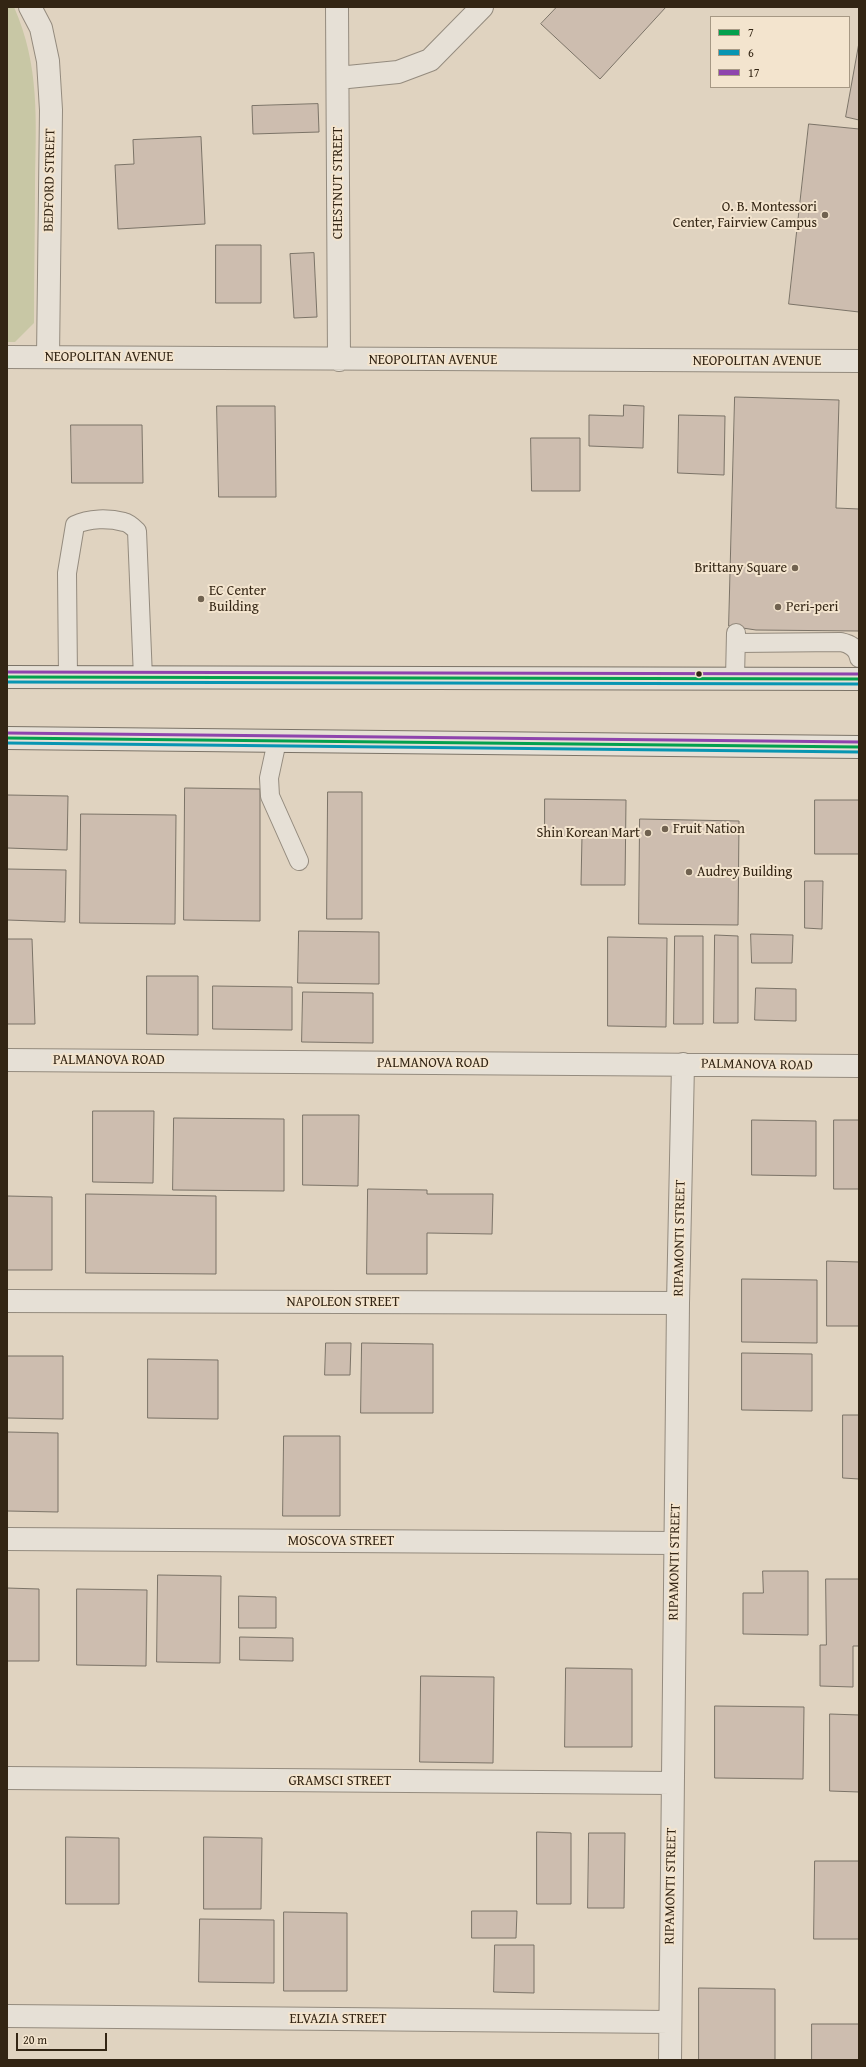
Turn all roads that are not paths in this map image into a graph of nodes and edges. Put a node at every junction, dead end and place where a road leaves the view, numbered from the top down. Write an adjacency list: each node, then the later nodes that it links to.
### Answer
1 (30, 7): 6 (street, BEDFORD STREET)
2 (337, 7): 4 (street, CHESTNUT STREET)
3 (482, 7): 4 (street)
4 (338, 78): 7 (street, CHESTNUT STREET)
5 (7, 357): 6 (street, NEOPOLITAN AVENUE)
6 (48, 357): 7 (street, NEOPOLITAN AVENUE)
7 (339, 360): 8 (street, NEOPOLITAN AVENUE)
8 (859, 361)
9 (859, 658): 13 (lane)
10 (7, 677): 11 (street)
11 (68, 678): 12 (street); 12 (lane)
12 (143, 678): 13 (street)
13 (735, 678): 14 (street)
14 (859, 679)
15 (7, 738): 16 (street)
16 (277, 741): 17 (street); 18 (lane)
17 (859, 747)
18 (299, 861)
19 (7, 1060): 20 (street, PALMANOVA ROAD)
20 (683, 1064): 21 (street, PALMANOVA ROAD); 23 (street, RIPAMONTI STREET)
21 (859, 1066)
22 (7, 1301): 23 (street, NAPOLEON STREET)
23 (678, 1304): 25 (street, RIPAMONTI STREET)
24 (7, 1539): 25 (street, MOSCOVA STREET)
25 (675, 1543): 27 (street, RIPAMONTI STREET)
26 (7, 1778): 27 (street, GRAMSCI STREET)
27 (672, 1783): 29 (street, RIPAMONTI STREET)
28 (7, 2016): 29 (street, ELVAZIA STREET)
29 (669, 2022): 30 (street, RIPAMONTI STREET)
30 (670, 2060)

